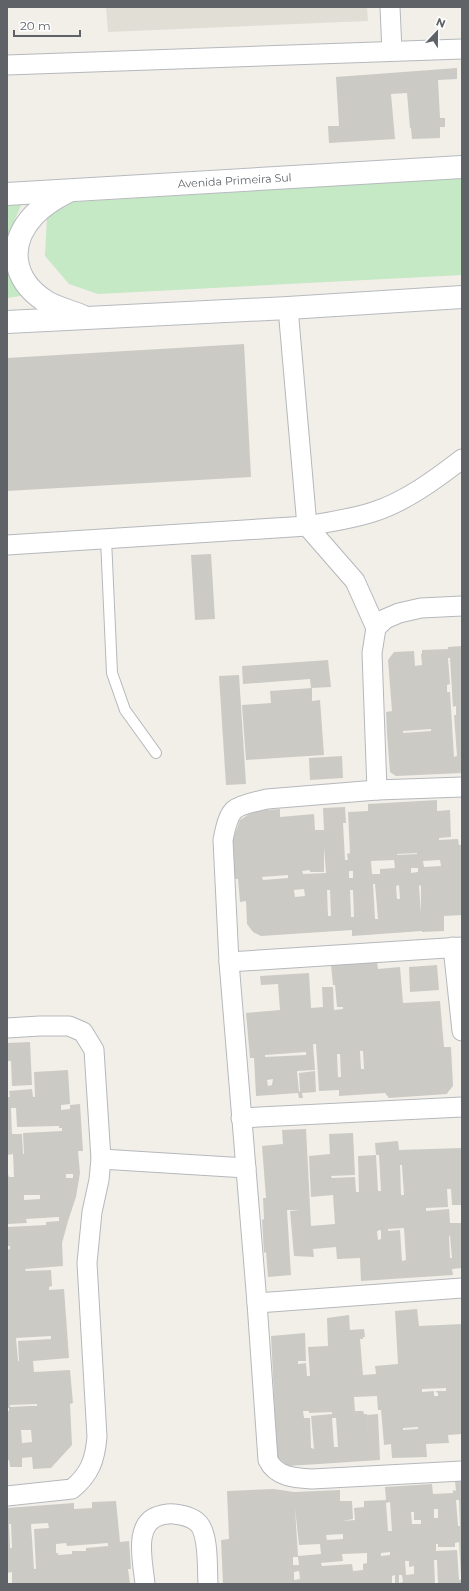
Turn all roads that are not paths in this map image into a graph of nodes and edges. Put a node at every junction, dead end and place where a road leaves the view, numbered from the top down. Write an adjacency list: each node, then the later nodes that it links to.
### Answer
1 (390, 7): 3 (street)
2 (462, 49): 3 (street)
3 (392, 51): 4 (street)
4 (7, 65)
5 (462, 167): 6 (main road, Avenida Primeira Sul)
6 (68, 191): 7 (main road, Avenida Primeira Sul); 10 (main road)
7 (7, 194)
8 (462, 297): 9 (main road)
9 (288, 308): 10 (main road); 13 (street)
10 (88, 318): 11 (main road)
11 (7, 322)
12 (462, 459): 13 (street)
13 (307, 526): 14 (street); 17 (street)
14 (106, 539): 15 (street); 18 (lane)
15 (7, 545)
16 (462, 606): 17 (street)
17 (376, 628): 20 (street)
18 (156, 752)
19 (462, 787): 20 (street)
20 (377, 790): 22 (street)
21 (457, 947): 22 (street); 24 (street)
22 (229, 962): 26 (street)
23 (7, 1028): 27 (street)
24 (462, 1031)
25 (462, 1107): 26 (street)
26 (241, 1118): 28 (street)
27 (101, 1159): 28 (street); 32 (street)
28 (246, 1168): 30 (street)
29 (462, 1288): 30 (street)
30 (257, 1304): 31 (street)
31 (462, 1471)
32 (7, 1496)
33 (145, 1584): 34 (street)
34 (208, 1584)

